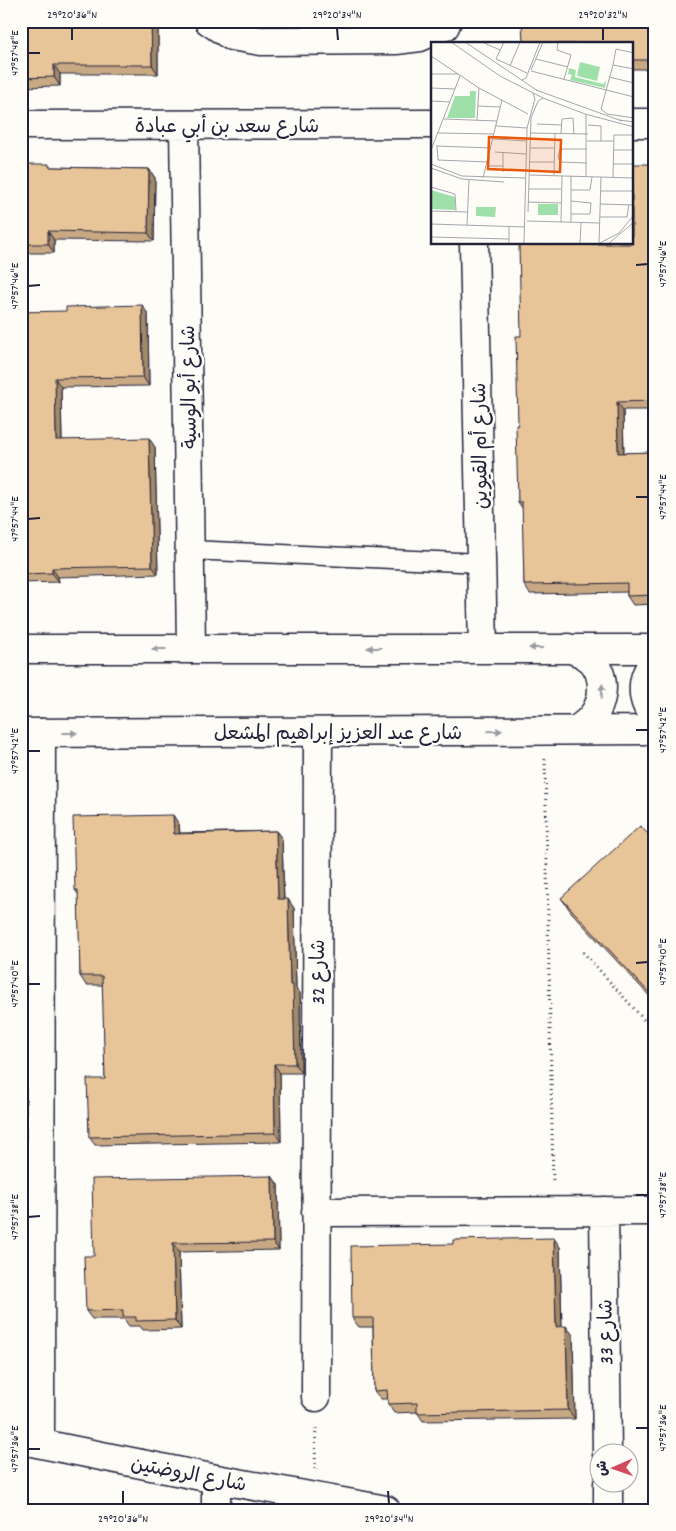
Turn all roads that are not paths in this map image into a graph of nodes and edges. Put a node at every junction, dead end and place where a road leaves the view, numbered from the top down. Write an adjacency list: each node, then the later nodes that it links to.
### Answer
1 (209, 21): 2 (street)
2 (448, 21)
3 (634, 123): 4 (street)
4 (655, 123)
5 (431, 124): 7 (street, شارع سعد بن أبي عبادة)
6 (21, 125): 7 (street, شارع سعد بن أبي عبادة)
7 (184, 125): 9 (street, شارع أبو الوسية)
8 (474, 245): 10 (street, شارع أم القيوين)
9 (190, 550): 10 (lane); 14 (street, شارع أبو الوسية)
10 (481, 563): 11 (street, شارع أم القيوين)
11 (483, 648): 12 (street, one-way to 11); 14 (street, one-way to 14)
12 (568, 648): 15 (street); 18 (street, one-way to 12)
13 (21, 649): 14 (street, one-way to 13)
14 (191, 649)
15 (655, 649)
16 (655, 662): 17 (street)
17 (655, 717)
18 (577, 730): 19 (street, شارع عبد العزيز إبراهيم المشعل); 21 (street, شارع عبد العزيز إبراهيم المشعل, one-way to 18)
19 (655, 730)
20 (31, 733): 21 (street, شارع عبد العزيز إبراهيم المشعل, one-way to 21); 26 (street)
21 (318, 733): 24 (street, شارع 32)
22 (604, 1211): 23 (street); 24 (street); 27 (street, شارع 33)
23 (655, 1211)
24 (316, 1212): 25 (street, شارع 32)
25 (316, 1397)
26 (31, 1441): 28 (street, شارع الروضتين)
27 (607, 1444)
28 (216, 1478): 30 (street); 31 (street, شارع الروضتين)
29 (608, 1494): 32 (street)
30 (216, 1510)
31 (386, 1510)
32 (608, 1510)

